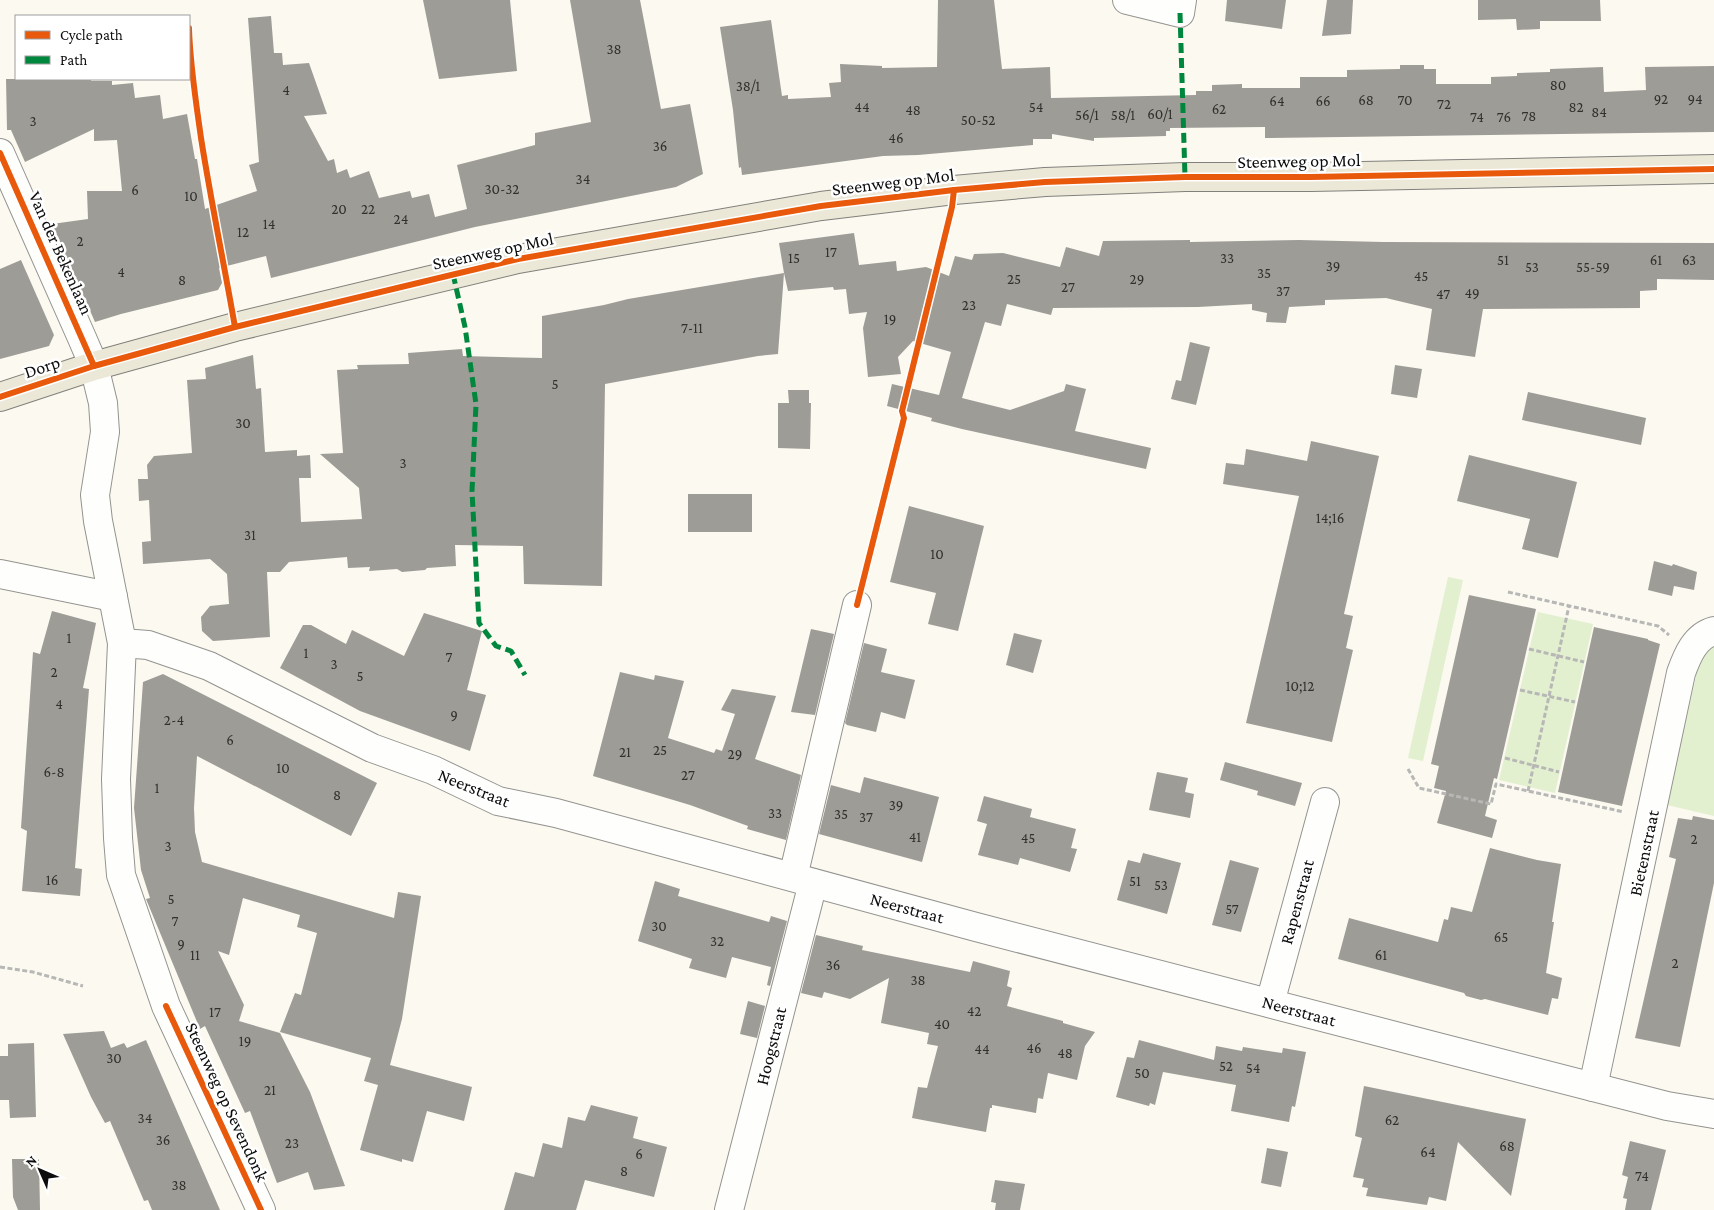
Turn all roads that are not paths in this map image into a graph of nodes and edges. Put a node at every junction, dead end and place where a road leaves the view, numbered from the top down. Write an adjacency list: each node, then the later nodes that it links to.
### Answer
1 (1127, 0): 2 (street)
2 (1182, 0)
3 (0, 153): 5 (street, Van der Bekenlaan)
4 (1714, 169): 5 (main road, Steenweg op Mol)
5 (94, 366): 6 (main road, Dorp); 8 (street)
6 (0, 397)
7 (0, 574): 8 (street)
8 (113, 597): 11 (street)
9 (857, 605): 13 (street, Hoogstraat)
10 (1714, 631): 15 (street, Bietenstraat)
11 (122, 643): 13 (street, Neerstraat); 17 (street, Steenweg op Sevendonk)
12 (1325, 802): 14 (street, Rapenstraat)
13 (803, 880): 14 (street, Neerstraat); 18 (street, Hoogstraat)
14 (1270, 1003): 15 (street, Neerstraat)
15 (1593, 1087): 16 (street, Neerstraat)
16 (1714, 1114)
17 (261, 1210)
18 (729, 1210)

